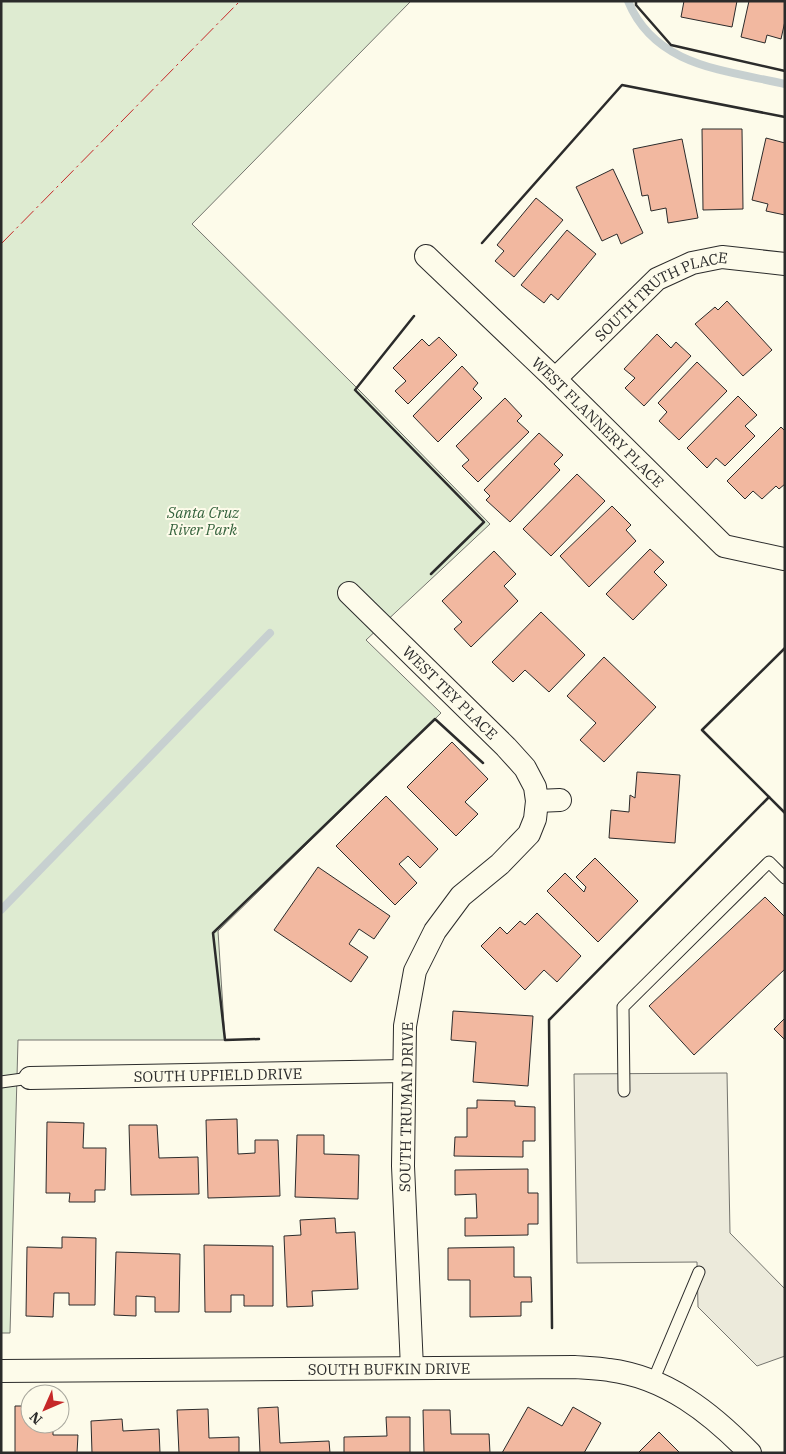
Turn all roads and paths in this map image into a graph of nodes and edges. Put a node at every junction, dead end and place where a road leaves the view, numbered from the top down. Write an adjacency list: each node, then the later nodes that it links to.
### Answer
1 (426, 256): 3 (street, WEST FLANNERY PLACE)
2 (785, 264): 3 (street, SOUTH TRUTH PLACE)
3 (555, 379): 4 (street, WEST FLANNERY PLACE)
4 (784, 559)
5 (349, 593): 7 (street, WEST TEY PLACE)
6 (560, 800): 7 (street)
7 (537, 801): 9 (street, SOUTH TRUMAN DRIVE)
8 (785, 878): 12 (lane)
9 (404, 1071): 10 (street, SOUTH UPFIELD DRIVE); 14 (street, SOUTH TRUMAN DRIVE)
10 (30, 1078): 11 (lane)
11 (1, 1082)
12 (624, 1091)
13 (699, 1272): 16 (lane)
14 (412, 1368): 15 (street, SOUTH BUFKIN DRIVE); 16 (street, SOUTH BUFKIN DRIVE)
15 (1, 1371)
16 (653, 1382): 17 (street, SOUTH BUFKIN DRIVE)
17 (750, 1453)

